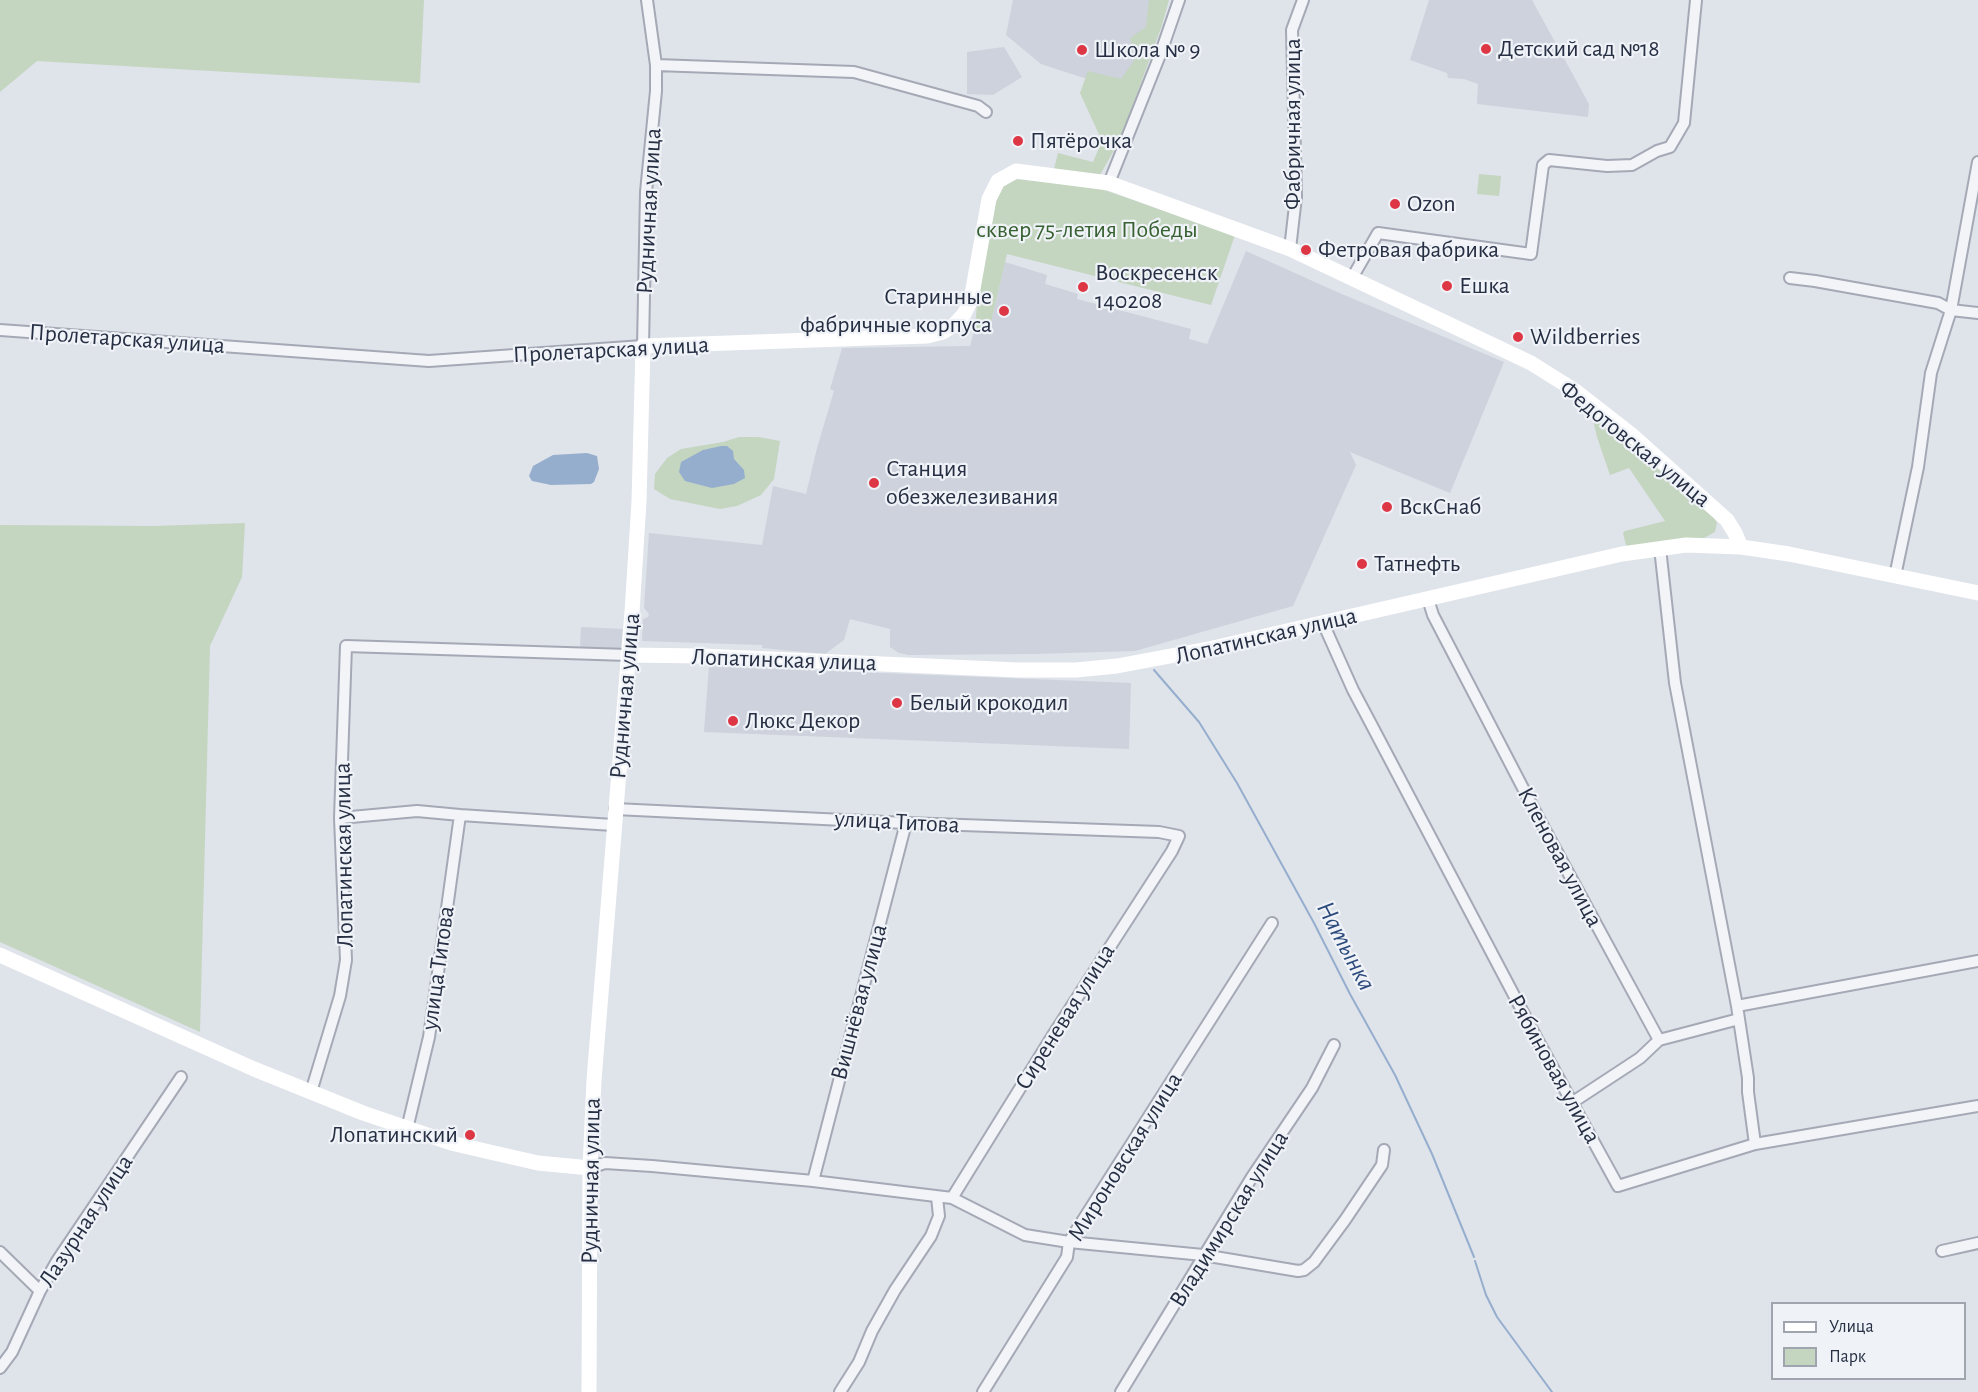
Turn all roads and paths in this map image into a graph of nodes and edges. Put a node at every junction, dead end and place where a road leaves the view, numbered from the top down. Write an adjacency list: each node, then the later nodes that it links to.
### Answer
1 (646, 0): 5 (street, Рудничная улица)
2 (1179, 0): 8 (street)
3 (1303, 0): 9 (street, Фабричная улица)
4 (1696, 0): 10 (street)
5 (656, 65): 6 (street); 15 (street, Рудничная улица)
6 (986, 112)
7 (1978, 162): 12 (street)
8 (1109, 183): 9 (main road, Пролетарская улица); 15 (main road, Пролетарская улица)
9 (1290, 249): 10 (main road, Федотовская улица)
10 (1352, 278): 16 (main road, Федотовская улица)
11 (1790, 278): 12 (street)
12 (1951, 310): 13 (street); 18 (street)
13 (1978, 313)
14 (0, 330): 15 (street, Пролетарская улица)
15 (643, 346): 22 (main road, Рудничная улица)
16 (1741, 547): 17 (main road, Федотовская улица); 18 (main road, Федотовская улица)
17 (1660, 548): 20 (main road, Лопатинская улица); 32 (street)
18 (1895, 576): 19 (main road, Федотовская улица)
19 (1978, 593)
20 (1428, 599): 21 (main road, Лопатинская улица); 34 (street, Кленовая улица)
21 (1323, 623): 22 (main road, Лопатинская улица); 38 (street, Рябиновая улица)
22 (628, 656): 23 (main road, Рудничная улица); 25 (street, Лопатинская улица)
23 (615, 809): 26 (street, улица Титова); 27 (main road, Рудничная улица)
24 (460, 815): 25 (street); 27 (street); 40 (street, улица Титова)
25 (340, 818): 37 (street, Лопатинская улица)
26 (906, 823): 28 (street, улица Титова); 44 (street, Вишнёвая улица)
27 (614, 825): 43 (main road, Рудничная улица)
28 (1179, 836): 46 (street, Сиреневая улица)
29 (1272, 923): 47 (street, Мироновская улица)
30 (0, 955): 37 (main road)
31 (1978, 961): 32 (street)
32 (1737, 1005): 33 (street)
33 (1739, 1019): 34 (street); 41 (street)
34 (1659, 1040): 38 (street)
35 (1334, 1045): 51 (street, Владимирская улица)
36 (181, 1077): 52 (street, Лазурная улица)
37 (311, 1092): 40 (main road)
38 (1573, 1102): 41 (street, Рябиновая улица)
39 (1978, 1106): 41 (street, Рябиновая улица)
40 (407, 1129): 43 (main road)
41 (1755, 1144)
42 (1384, 1150): 51 (street)
43 (590, 1168): 44 (street); 54 (main road, Рудничная улица)
44 (813, 1181): 45 (street)
45 (937, 1197): 46 (street); 55 (street)
46 (952, 1198): 47 (street)
47 (1069, 1242): 51 (street); 56 (street, Мироновская улица)
48 (1978, 1243): 49 (street)
49 (1942, 1251)
50 (0, 1252): 52 (street)
51 (1203, 1255): 57 (street, Владимирская улица)
52 (40, 1291): 53 (street, Лазурная улица)
53 (0, 1368)
54 (589, 1392)
55 (840, 1392)
56 (983, 1392)
57 (1121, 1392)

